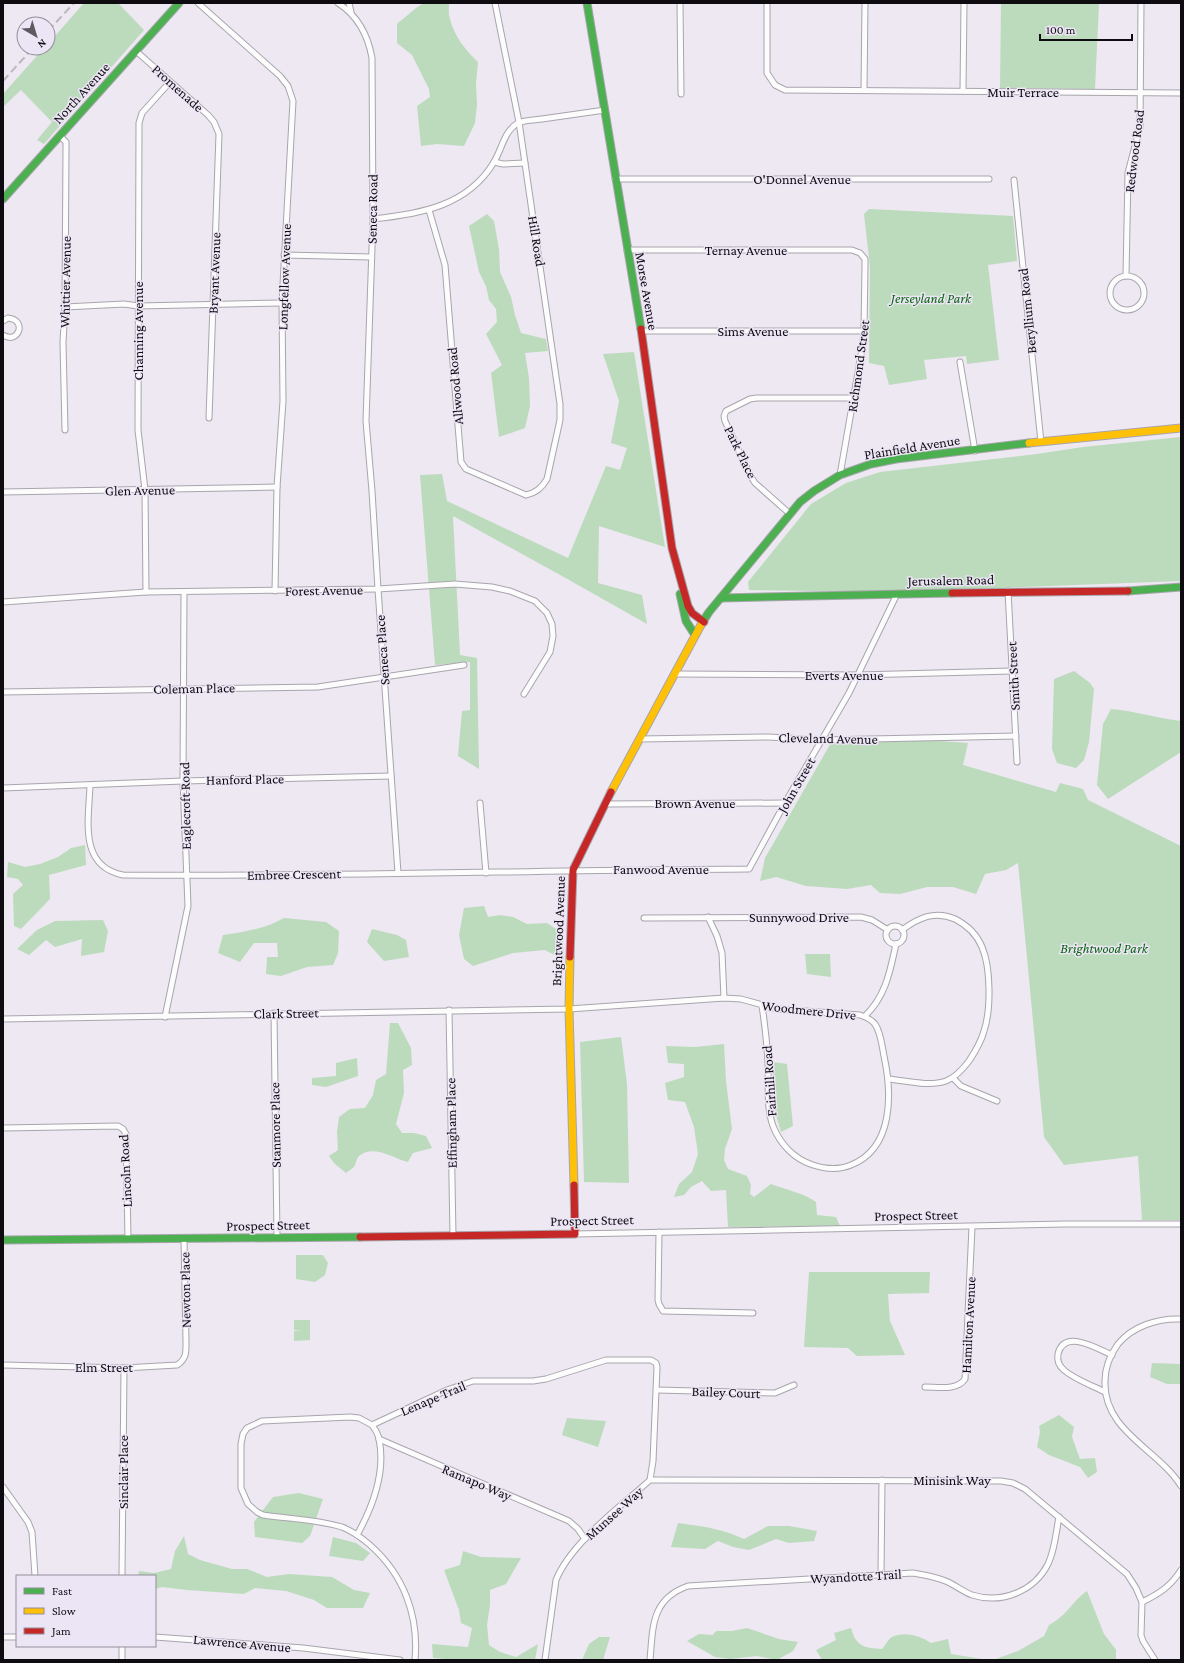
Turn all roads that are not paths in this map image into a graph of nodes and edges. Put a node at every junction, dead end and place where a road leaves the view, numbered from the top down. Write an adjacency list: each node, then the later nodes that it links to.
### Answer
1 (179, 3): 13 (street, North Avenue)
2 (198, 3): 33 (street, Longfellow Avenue)
3 (338, 3): 12 (street, Seneca Road)
4 (349, 3): 12 (street)
5 (495, 3): 21 (street, Hill Road)
6 (587, 3): 20 (street, Morse Avenue)
7 (680, 3): 19 (street)
8 (767, 3): 15 (street, Muir Terrace)
9 (865, 3): 15 (street)
10 (964, 3): 16 (street)
11 (1141, 3): 17 (street, Redwood Road)
12 (351, 12): 31 (street, Seneca Road)
13 (136, 51): 14 (street, Promenade); 23 (street, North Avenue)
14 (170, 82): 22 (street, Promenade); 39 (street, Channing Avenue)
15 (864, 90): 16 (street, Muir Terrace)
16 (963, 91): 17 (street, Muir Terrace)
17 (1140, 92): 18 (street, Muir Terrace); 36 (street, Redwood Road)
18 (1181, 93)
19 (681, 94)
20 (605, 110): 21 (street); 26 (street, Morse Avenue)
21 (519, 122): 24 (street); 25 (street, Hill Road)
22 (218, 128): 38 (street, Bryant Avenue)
23 (60, 136): 29 (street, North Avenue); 40 (street, Whittier Avenue)
24 (494, 162): 25 (street); 30 (street)
25 (525, 163): 54 (street, Hill Road)
26 (615, 179): 27 (street, O'Donnel Avenue); 32 (street, Morse Avenue)
27 (989, 179)
28 (1014, 180): 51 (street, Beryllium Road)
29 (3, 199)
30 (429, 210): 31 (street); 54 (street, Allwood Road)
31 (373, 219): 35 (street, Seneca Road)
32 (627, 250): 34 (street, Ternay Avenue); 43 (street, Morse Avenue)
33 (284, 255): 35 (street); 37 (street, Longfellow Avenue)
34 (863, 256): 42 (street, Richmond Street)
35 (371, 257): 48 (street, Seneca Road)
36 (1126, 276): 36 (street)
37 (282, 303): 38 (street); 55 (street, Longfellow Avenue)
38 (213, 304): 39 (street); 47 (street, Bryant Avenue)
39 (138, 306): 40 (street); 56 (street, Channing Avenue)
40 (65, 307): 50 (street, Whittier Avenue)
41 (3, 321): 44 (street)
42 (864, 331): 43 (street, Sims Avenue); 46 (street, Richmond Street)
43 (641, 332): 59 (street, Morse Avenue)
44 (3, 335)
45 (960, 362): 52 (street)
46 (854, 398): 53 (street, Richmond Street); 58 (street, Park Place)
47 (210, 418)
48 (366, 427): 61 (street, Seneca Place)
49 (1181, 428): 51 (street, Plainfield Avenue)
50 (65, 430)
51 (1041, 442): 52 (street, Plainfield Avenue)
52 (975, 451): 53 (street, Plainfield Avenue)
53 (840, 475): 58 (street, Plainfield Avenue)
54 (547, 479)
55 (277, 487): 56 (street, Glen Avenue); 62 (street, Longfellow Avenue)
56 (145, 490): 57 (street, Glen Avenue); 64 (street, Channing Avenue)
57 (3, 492)
58 (790, 514): 67 (street, Plainfield Avenue)
59 (681, 584): 69 (street, Morse Avenue); 70 (street, Morse Avenue)
60 (1181, 588): 63 (street, Jerusalem Road)
61 (378, 589): 62 (street, Forest Avenue); 75 (street, Seneca Place); 78 (street, Forest Avenue)
62 (275, 591): 65 (street, Forest Avenue)
63 (1008, 591): 66 (street, Jerusalem Road); 72 (street, Smith Street)
64 (146, 592): 65 (street, Forest Avenue); 68 (street, Forest Avenue)
65 (184, 592): 76 (street, Eaglecroft Road)
66 (897, 594): 67 (street, Jerusalem Road); 74 (street, John Street)
67 (721, 598): 69 (street, Plainfield Avenue)
68 (3, 602)
69 (704, 622): 70 (street, Plainfield Avenue)
70 (695, 635): 73 (street, Brightwood Avenue)
71 (464, 666): 75 (street, Coleman Place)
72 (1012, 671): 74 (street, Everts Avenue); 79 (street, Smith Street)
73 (675, 674): 74 (street, Everts Avenue); 80 (street, Brightwood Avenue)
74 (859, 675): 81 (street, John Street)
75 (384, 678): 76 (street, Coleman Place); 83 (street, Seneca Place)
76 (184, 688): 77 (street, Coleman Place); 84 (street, Eaglecroft Road)
77 (3, 692)
78 (524, 694)
79 (1016, 736): 81 (street, Cleveland Avenue); 82 (street, Smith Street)
80 (640, 739): 81 (street, Cleveland Avenue); 89 (street, Brightwood Avenue)
81 (822, 740): 88 (street, John Street)
82 (1017, 762)
83 (391, 776): 84 (street, Hanford Place); 92 (street, Seneca Place)
84 (183, 781): 85 (street, Hanford Place); 94 (street, Eaglecroft Road)
85 (90, 785): 86 (street, Hanford Place); 94 (street, Embree Crescent)
86 (3, 788)
87 (480, 803): 93 (street)
88 (784, 803): 89 (street, Brown Avenue); 90 (street, John Street)
89 (605, 804): 91 (street, Brightwood Avenue)
90 (749, 869): 91 (street, Fanwood Avenue)
91 (573, 870): 93 (street, Embree Crescent); 102 (street, Brightwood Avenue)
92 (398, 873): 93 (street, Embree Crescent); 94 (street, Embree Crescent)
93 (486, 873)
94 (187, 875): 106 (street, Eaglecroft Road)
95 (708, 917): 96 (street, Sunnywood Drive); 97 (street, Sunnywood Drive); 100 (street)
96 (644, 918)
97 (888, 930): 98 (street); 99 (street)
98 (902, 930): 99 (street); 108 (street)
99 (896, 944): 105 (street)
100 (724, 998): 101 (street, Woodmere Drive); 102 (street, Woodmere Drive)
101 (762, 1006): 105 (street, Woodmere Drive); 109 (street, Fairhill Road)
102 (569, 1009): 103 (street, Clark Street); 115 (street, Brightwood Avenue)
103 (449, 1010): 104 (street, Clark Street); 116 (street, Effingham Place)
104 (274, 1013): 106 (street, Clark Street); 117 (street, Stanmore Place)
105 (865, 1016): 109 (street, Woodmere Drive)
106 (165, 1017): 107 (street, Clark Street)
107 (3, 1019)
108 (953, 1078): 109 (street); 110 (street)
109 (889, 1079)
110 (997, 1101)
111 (3, 1128): 118 (street, Lincoln Road)
112 (1181, 1224): 113 (street, Prospect Street)
113 (972, 1227): 114 (street, Prospect Street); 129 (street, Hamilton Avenue)
114 (659, 1232): 115 (street, Prospect Street); 121 (street)
115 (575, 1234): 116 (street, Prospect Street)
116 (454, 1236): 117 (street, Prospect Street)
117 (277, 1237): 119 (street, Prospect Street)
118 (128, 1239): 119 (street, Prospect Street); 120 (street, Prospect Street)
119 (184, 1239): 123 (street, Newton Place)
120 (3, 1240)
121 (753, 1313)
122 (1181, 1319): 124 (street)
123 (186, 1341): 127 (street, Elm Street)
124 (1112, 1355): 131 (street); 131 (street)
125 (652, 1361): 130 (street, Munsee Way); 132 (street, Lenape Trail)
126 (3, 1366): 127 (street, Elm Street)
127 (124, 1368): 143 (street, Sinclair Place)
128 (794, 1385): 130 (street, Bailey Court)
129 (925, 1387)
130 (657, 1390): 134 (street, Munsee Way)
131 (1105, 1392): 136 (street)
132 (372, 1425): 133 (street); 139 (street)
133 (379, 1439): 139 (street); 140 (street, Ramapo Way)
134 (650, 1480): 135 (street, Minisink Way); 140 (street, Munsee Way)
135 (882, 1480): 138 (street, Minisink Way); 144 (street)
136 (1181, 1486)
137 (3, 1487): 142 (street)
138 (1059, 1517): 144 (street, Wyandotte Trail); 145 (street, Minisink Way)
139 (357, 1535): 152 (street)
140 (585, 1539): 153 (street, Munsee Way)
141 (1181, 1570): 145 (street)
142 (35, 1575)
143 (122, 1575)
144 (881, 1575): 154 (street, Wyandotte Trail)
145 (1142, 1602): 155 (street, Minisink Way)
146 (3, 1637): 147 (street)
147 (16, 1637)
148 (156, 1637): 151 (street, Lawrence Avenue)
149 (122, 1647): 150 (street)
150 (122, 1660)
151 (400, 1660)
152 (415, 1660)
153 (545, 1660)
154 (650, 1660)
155 (1155, 1660)

